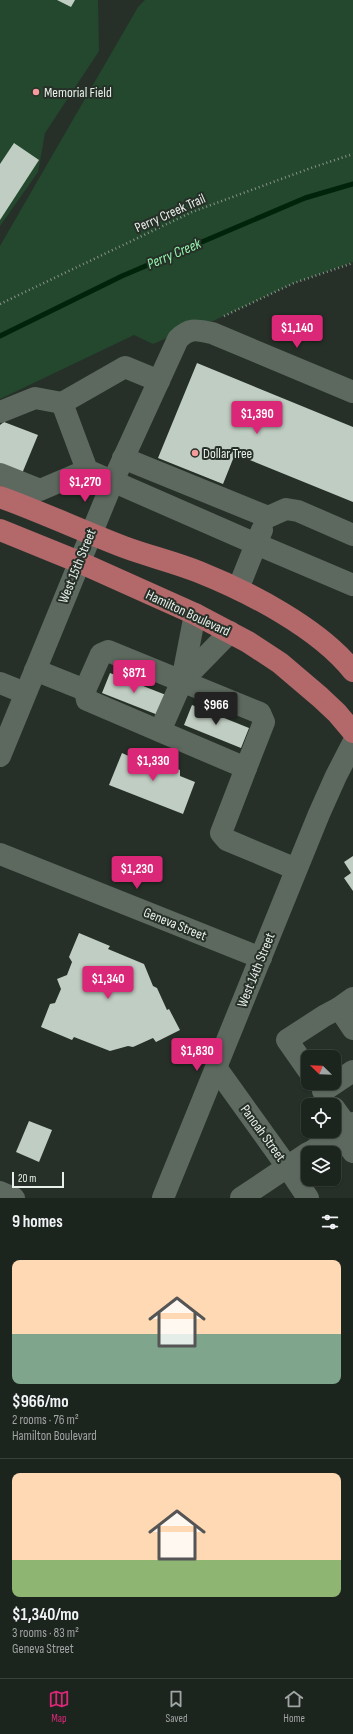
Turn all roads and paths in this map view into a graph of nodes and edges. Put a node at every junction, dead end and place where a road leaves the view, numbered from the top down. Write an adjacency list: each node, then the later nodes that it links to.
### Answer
1 (353, 154): 3 (path, Perry Creek Trail)
2 (353, 263): 4 (path)
3 (0, 304)
4 (196, 330): 5 (street, West 15th Street); 6 (street)
5 (159, 381): 7 (street); 9 (street, West 15th Street)
6 (353, 392)
7 (62, 403): 8 (street); 10 (street)
8 (0, 412)
9 (123, 458): 12 (street, West 15th Street); 14 (street)
10 (87, 470): 11 (street); 12 (street)
11 (0, 474)
12 (112, 481): 16 (street, West 15th Street); 18 (street)
13 (0, 497): 16 (main road)
14 (268, 517): 17 (street); 18 (street)
15 (0, 530): 19 (main road, Hamilton Boulevard)
16 (91, 533): 19 (street, West 15th Street); 21 (main road)
17 (353, 535)
18 (256, 544): 20 (street); 21 (street)
19 (79, 562): 22 (main road, Hamilton Boulevard); 24 (street, West 15th Street)
20 (351, 578)
21 (238, 589): 25 (main road)
22 (195, 614): 23 (main road, Hamilton Boulevard); 26 (street)
23 (230, 632): 26 (street); 31 (main road, Hamilton Boulevard)
24 (35, 670): 28 (street); 29 (street, West 15th Street)
25 (353, 671)
26 (182, 681): 28 (street); 30 (street); 34 (street)
27 (0, 683): 29 (street)
28 (85, 690): 30 (street)
29 (25, 694): 33 (street, West 15th Street)
30 (160, 731): 34 (street)
31 (353, 732)
32 (353, 743): 36 (street, West 14th Street)
33 (0, 756)
34 (246, 768): 36 (street)
35 (0, 854): 37 (street, Geneva Street)
36 (296, 869): 37 (street, West 14th Street)
37 (261, 958): 41 (street, West 14th Street)
38 (346, 1003): 39 (street); 40 (street)
39 (353, 1029)
40 (301, 1060)
41 (217, 1069): 48 (street, Panoah Street); 51 (street, West 14th Street)
42 (353, 1071): 43 (street)
43 (326, 1097): 44 (street)
44 (346, 1127): 45 (street); 46 (street)
45 (318, 1146)
46 (353, 1152)
47 (301, 1158): 48 (street)
48 (288, 1168): 52 (street); 53 (street, Panoah Street)
49 (0, 1192): 50 (street)
50 (14, 1198)
51 (163, 1198)
52 (241, 1198)
53 (308, 1198)

